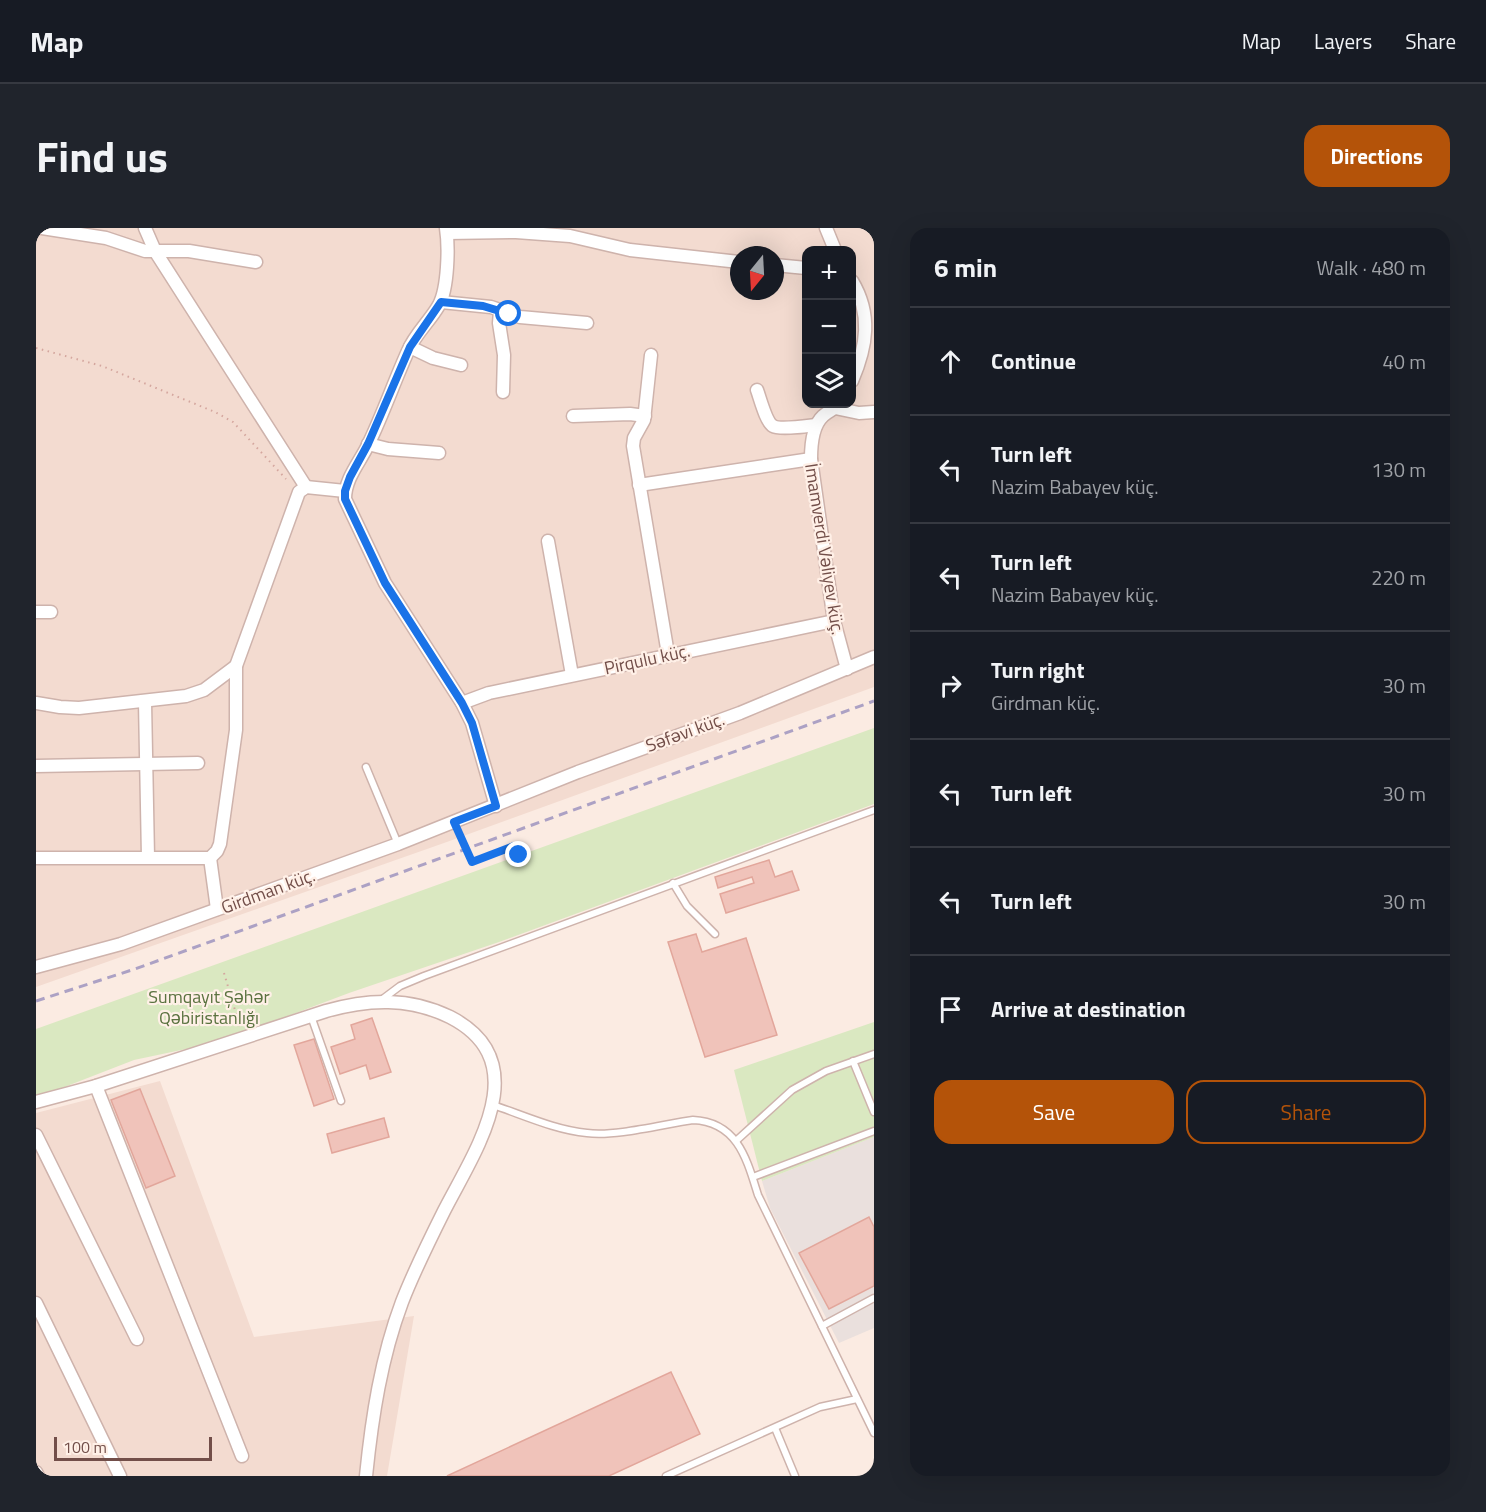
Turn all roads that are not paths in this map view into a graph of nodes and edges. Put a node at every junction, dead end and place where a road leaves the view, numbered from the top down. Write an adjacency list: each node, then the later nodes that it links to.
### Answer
1 (42, 228): 6 (street)
2 (145, 228): 6 (street)
3 (826, 228): 5 (street)
4 (446, 231): 7 (street); 12 (street)
5 (833, 246)
6 (155, 251): 8 (street); 32 (street)
7 (730, 260)
8 (256, 262)
9 (784, 266): 10 (street)
10 (802, 267)
11 (856, 288): 15 (street)
12 (441, 302): 13 (street); 16 (street)
13 (500, 311): 14 (street); 21 (street)
14 (587, 322)
15 (870, 323): 19 (street)
16 (410, 347): 18 (street); 28 (street)
17 (651, 355): 26 (street)
18 (461, 365)
19 (856, 368)
20 (757, 390): 27 (street)
21 (503, 392)
22 (834, 408): 27 (street)
23 (844, 408): 24 (street)
24 (874, 412)
25 (573, 416): 26 (street)
26 (645, 416): 31 (street)
27 (816, 425): 30 (street, İmamverdi Vəliyev küç.)
28 (368, 444): 29 (street); 33 (street)
29 (439, 453)
30 (811, 459): 31 (street); 37 (street, İmamverdi Vəliyev küç.)
31 (639, 485): 38 (street)
32 (302, 489): 33 (street); 40 (street)
33 (345, 491): 45 (street)
34 (548, 541): 42 (street)
35 (36, 612): 36 (street)
36 (51, 612)
37 (834, 621): 38 (street, Pirqulu küç.); 41 (street, İmamverdi Vəliyev küç.)
38 (668, 654): 42 (street, Pirqulu küç.)
39 (874, 657): 41 (street, Səfəvi küç.)
40 (236, 666): 43 (street); 55 (street)
41 (847, 669): 50 (street, Səfəvi küç.)
42 (572, 675): 45 (street, Pirqulu küç.)
43 (145, 702): 44 (street); 47 (street)
44 (36, 703)
45 (462, 703): 50 (street)
46 (198, 763): 47 (street)
47 (146, 764): 48 (street); 53 (street)
48 (36, 766)
49 (366, 766): 52 (lane)
50 (496, 806): 52 (street, Girdman küç.)
51 (874, 810): 56 (lane)
52 (398, 844): 57 (street, Girdman küç.)
53 (148, 857): 54 (street); 55 (street)
54 (36, 858)
55 (210, 858): 57 (street)
56 (673, 884): 58 (lane); 60 (lane)
57 (217, 909): 59 (street, Girdman küç.)
58 (715, 934)
59 (36, 967)
60 (380, 1001): 61 (street); 67 (street)
61 (311, 1016): 64 (street); 65 (lane)
62 (874, 1054): 63 (lane)
63 (853, 1061): 68 (lane); 71 (lane)
64 (96, 1086): 66 (street); 80 (street)
65 (341, 1101)
66 (36, 1102)
67 (493, 1105): 71 (lane); 85 (street)
68 (874, 1112)
69 (874, 1131): 72 (lane)
70 (36, 1135): 76 (street)
71 (737, 1140): 72 (lane)
72 (753, 1178): 75 (lane)
73 (874, 1298): 75 (lane)
74 (36, 1303): 84 (street)
75 (822, 1326): 77 (lane)
76 (137, 1339)
77 (857, 1399): 78 (lane); 79 (lane)
78 (775, 1428): 81 (lane); 88 (lane)
79 (874, 1433)
80 (242, 1456)
81 (682, 1468): 86 (lane); 87 (lane)
82 (36, 1472): 83 (street)
83 (38, 1476)
84 (120, 1476)
85 (366, 1476)
86 (666, 1476)
87 (686, 1476)
88 (795, 1476)

